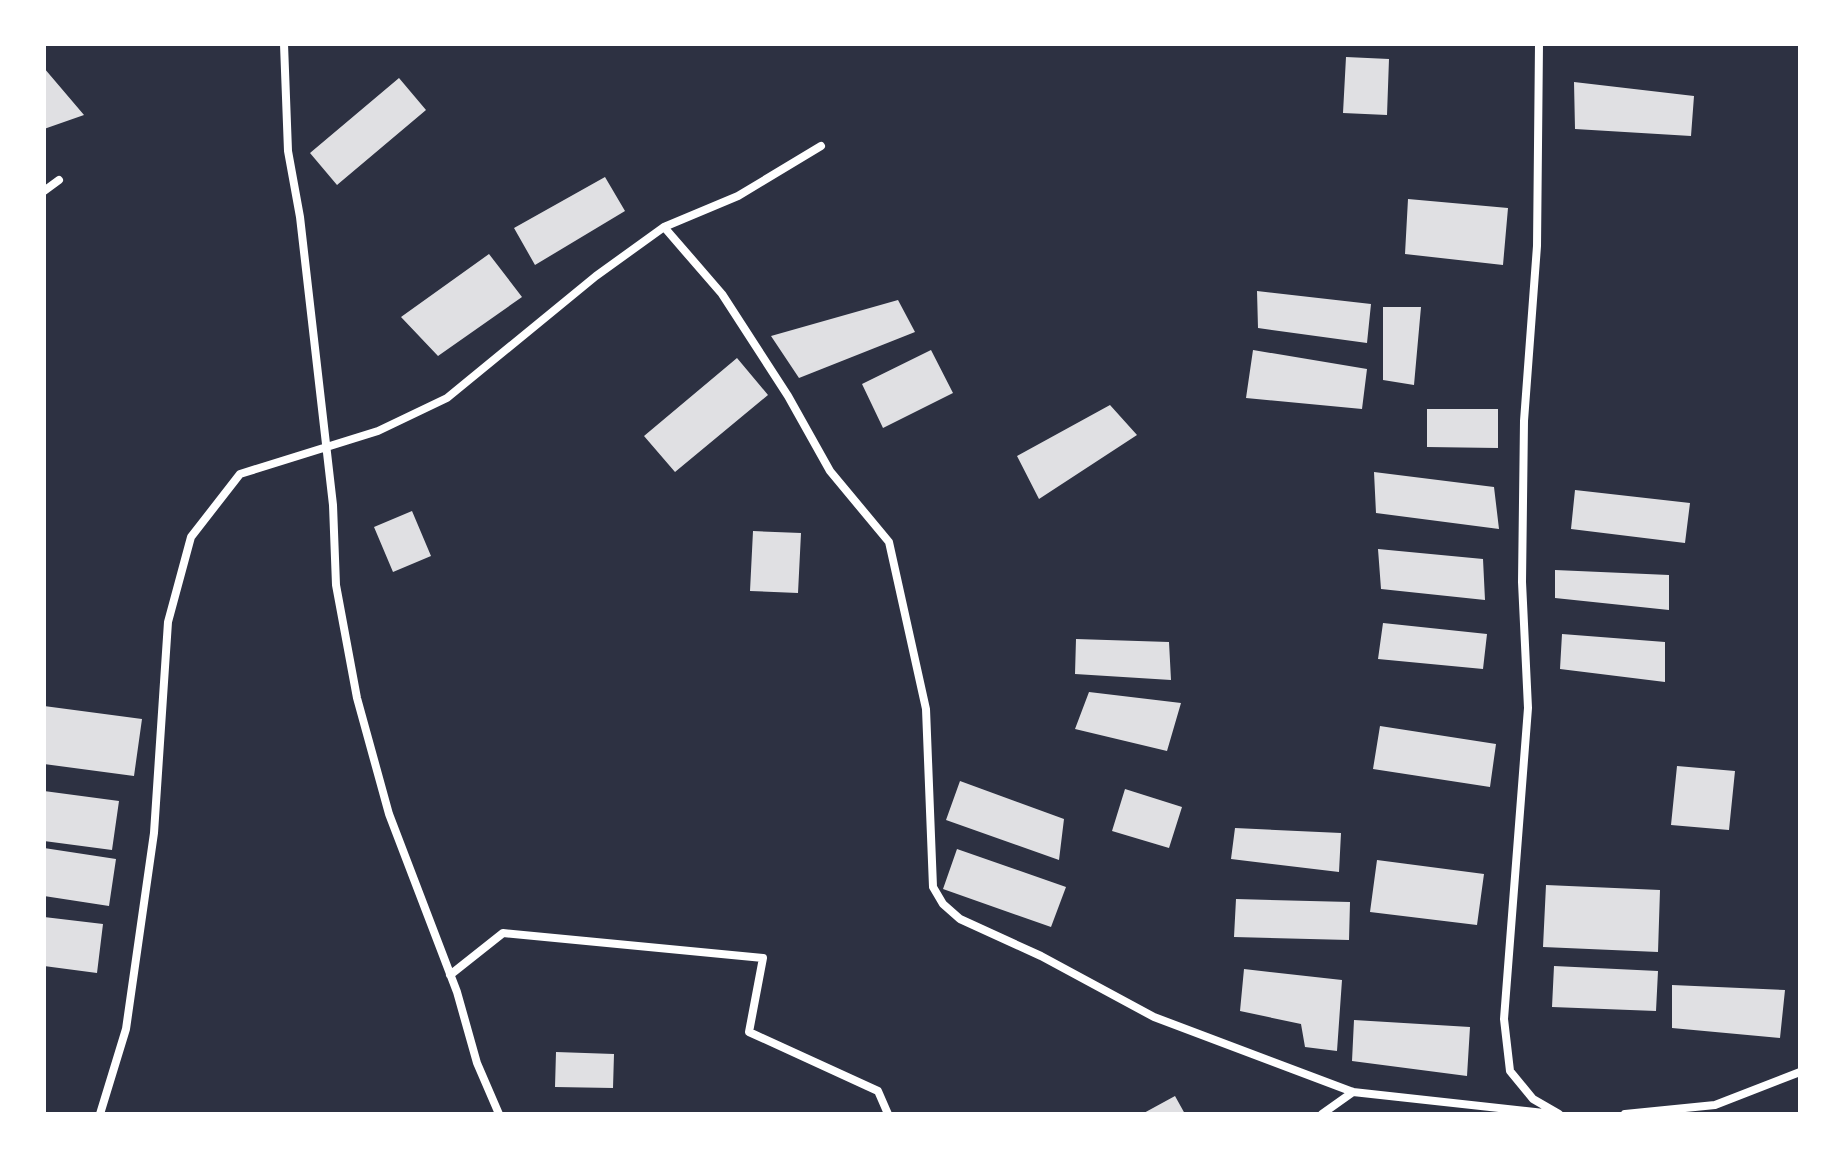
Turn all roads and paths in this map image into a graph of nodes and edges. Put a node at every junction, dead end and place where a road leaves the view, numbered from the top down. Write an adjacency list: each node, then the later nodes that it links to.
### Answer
1 (284, 44): 7 (street)
2 (1539, 44): 15 (street)
3 (821, 146): 6 (street)
4 (59, 180): 5 (street)
5 (44, 191)
6 (664, 227): 7 (street); 10 (street)
7 (325, 448): 8 (street); 11 (street)
8 (450, 975): 12 (street); 13 (street)
9 (1800, 1072): 16 (street)
10 (1353, 1092): 14 (street); 15 (street)
11 (100, 1114)
12 (499, 1114)
13 (888, 1114)
14 (1322, 1114)
15 (1556, 1114)
16 (1625, 1114)

